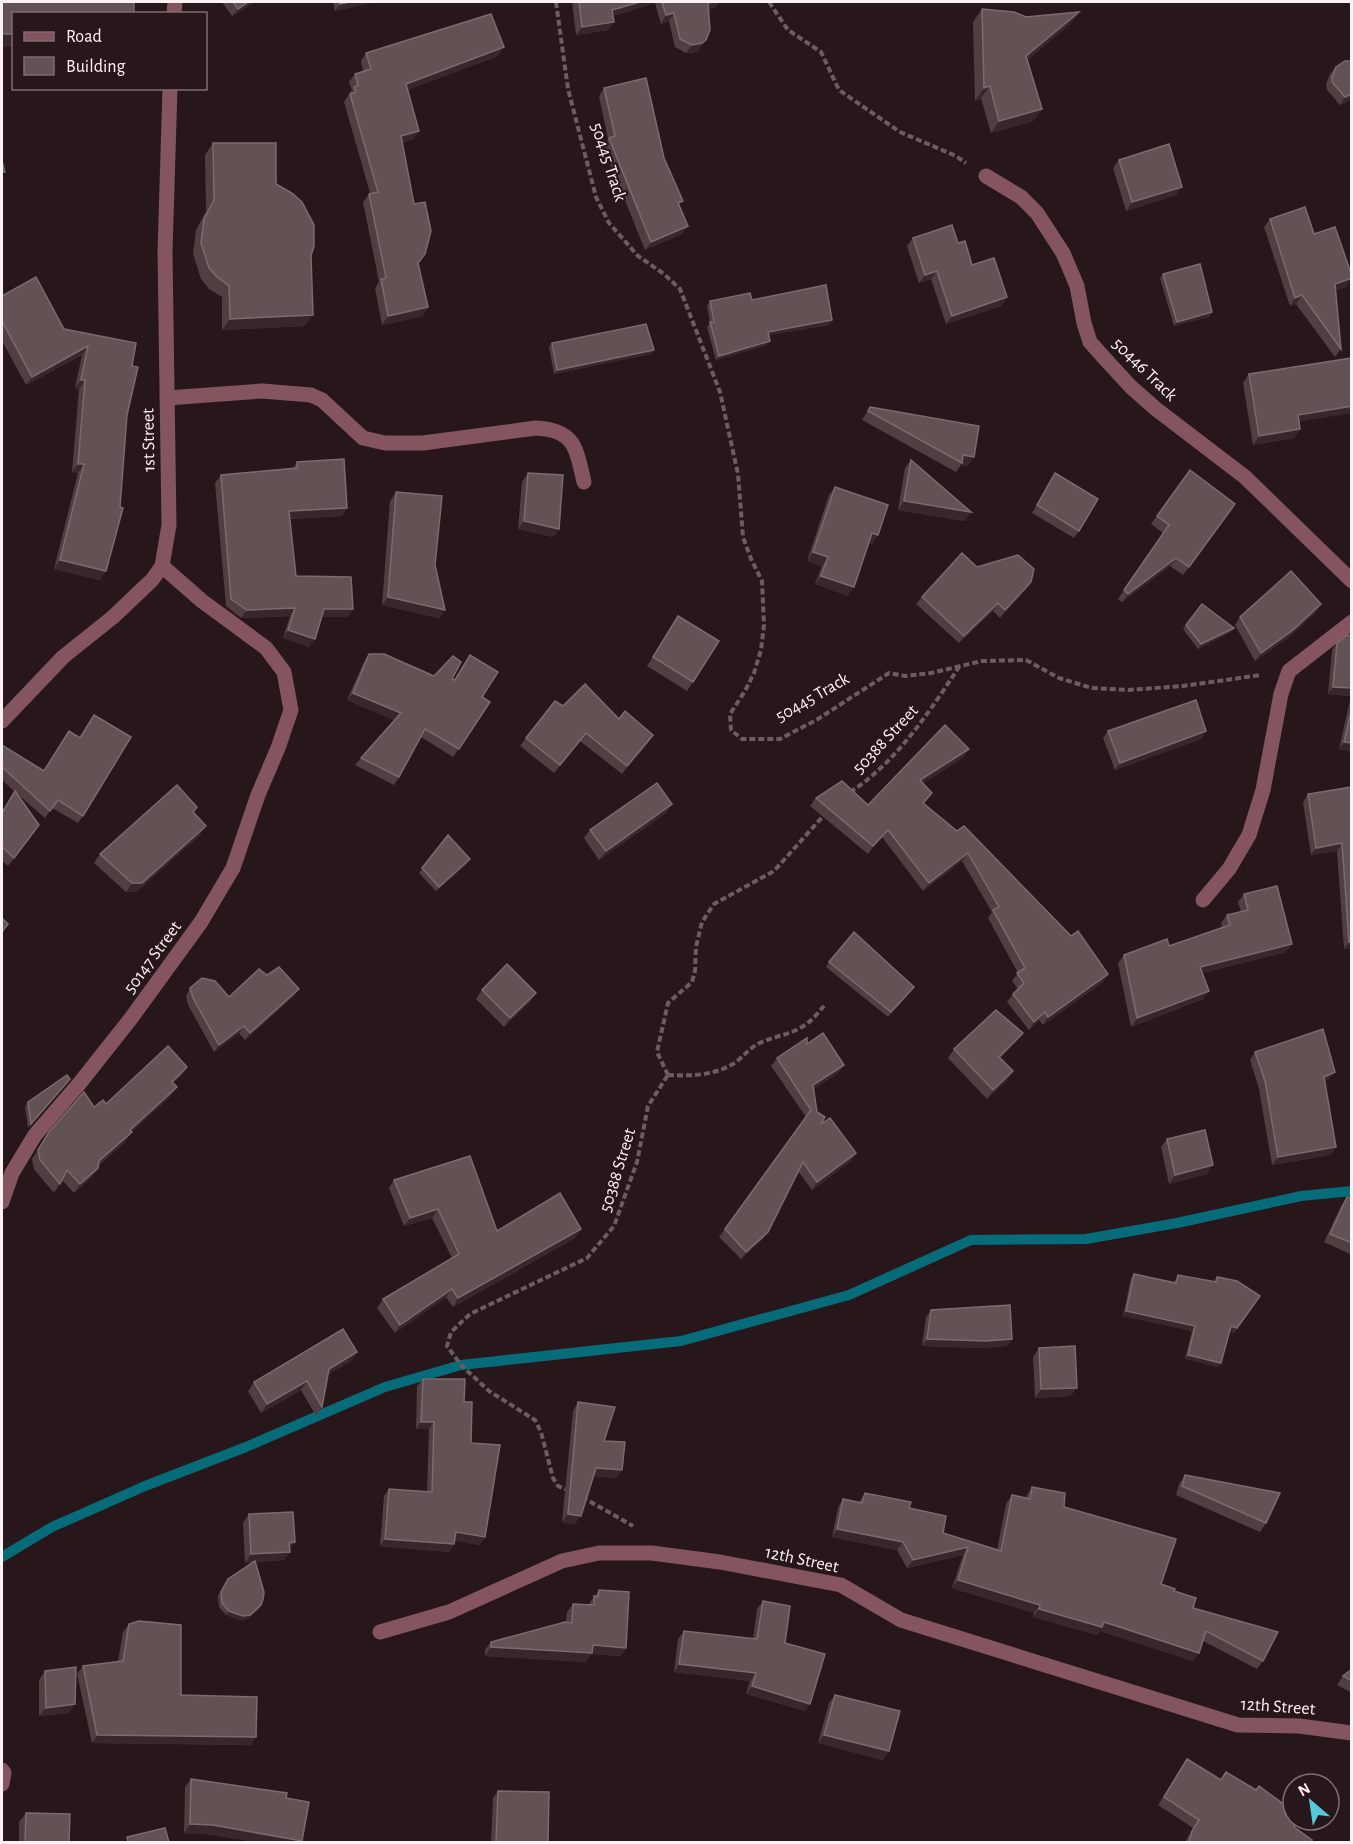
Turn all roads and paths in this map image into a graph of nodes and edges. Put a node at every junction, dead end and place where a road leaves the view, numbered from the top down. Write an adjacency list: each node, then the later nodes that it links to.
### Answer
1 (556, 2): 10 (path, 50445 Track)
2 (769, 2): 4 (path)
3 (170, 90): 5 (street, 1st Street)
4 (986, 176): 8 (street, 50446 Track)
5 (167, 398): 6 (street); 7 (street, 1st Street)
6 (584, 482)
7 (162, 566): 12 (street); 18 (street, 50147 Street)
8 (1352, 581)
9 (1352, 622): 11 (street)
10 (959, 666): 11 (path, 50445 Track); 13 (path, 50388 Street)
11 (1288, 671): 15 (street)
12 (2, 721)
13 (844, 796)
14 (829, 810): 17 (path)
15 (1203, 900)
16 (825, 1005): 17 (path)
17 (668, 1075): 19 (path, 50388 Street)
18 (2, 1202)
19 (652, 1553): 20 (street, 12th Street); 21 (street, 12th Street)
20 (380, 1632)
21 (1352, 1733)
22 (2, 1770): 23 (street)
23 (2, 1784)

